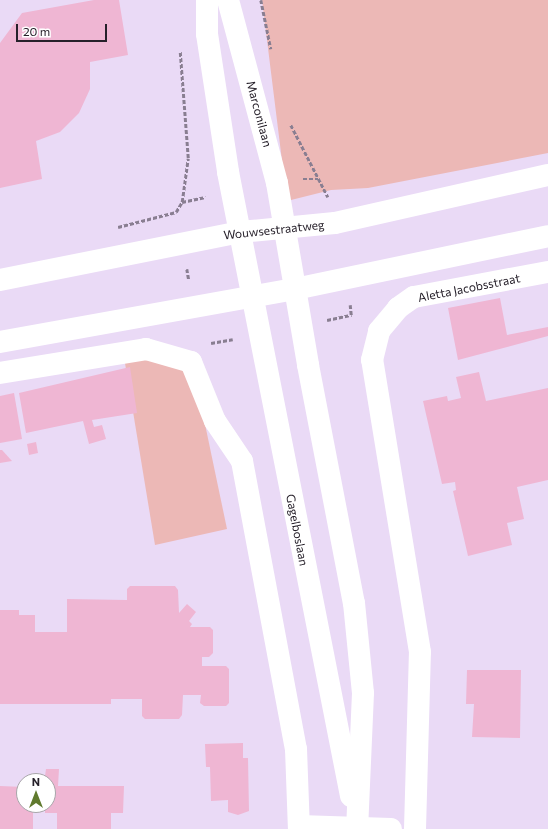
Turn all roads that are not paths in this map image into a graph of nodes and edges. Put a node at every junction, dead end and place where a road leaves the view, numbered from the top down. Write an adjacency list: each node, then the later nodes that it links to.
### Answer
1 (206, 0): 5 (street)
2 (228, 0): 4 (street, Marconilaan)
3 (548, 176): 4 (street, Wouwsestraatweg)
4 (285, 228): 5 (street, Wouwsestraatweg); 9 (street)
5 (240, 232): 8 (street, Wouwsestraatweg); 10 (street, Gagelboslaan)
6 (548, 236): 9 (street)
7 (548, 272): 16 (street, Aletta Jacobsstraat)
8 (0, 280)
9 (295, 289): 10 (street); 14 (street)
10 (252, 298): 11 (street); 14 (street, Gagelboslaan)
11 (0, 342)
12 (0, 373): 13 (street)
13 (299, 827): 14 (street)
14 (357, 828): 15 (street)
15 (391, 829)
16 (415, 829)

